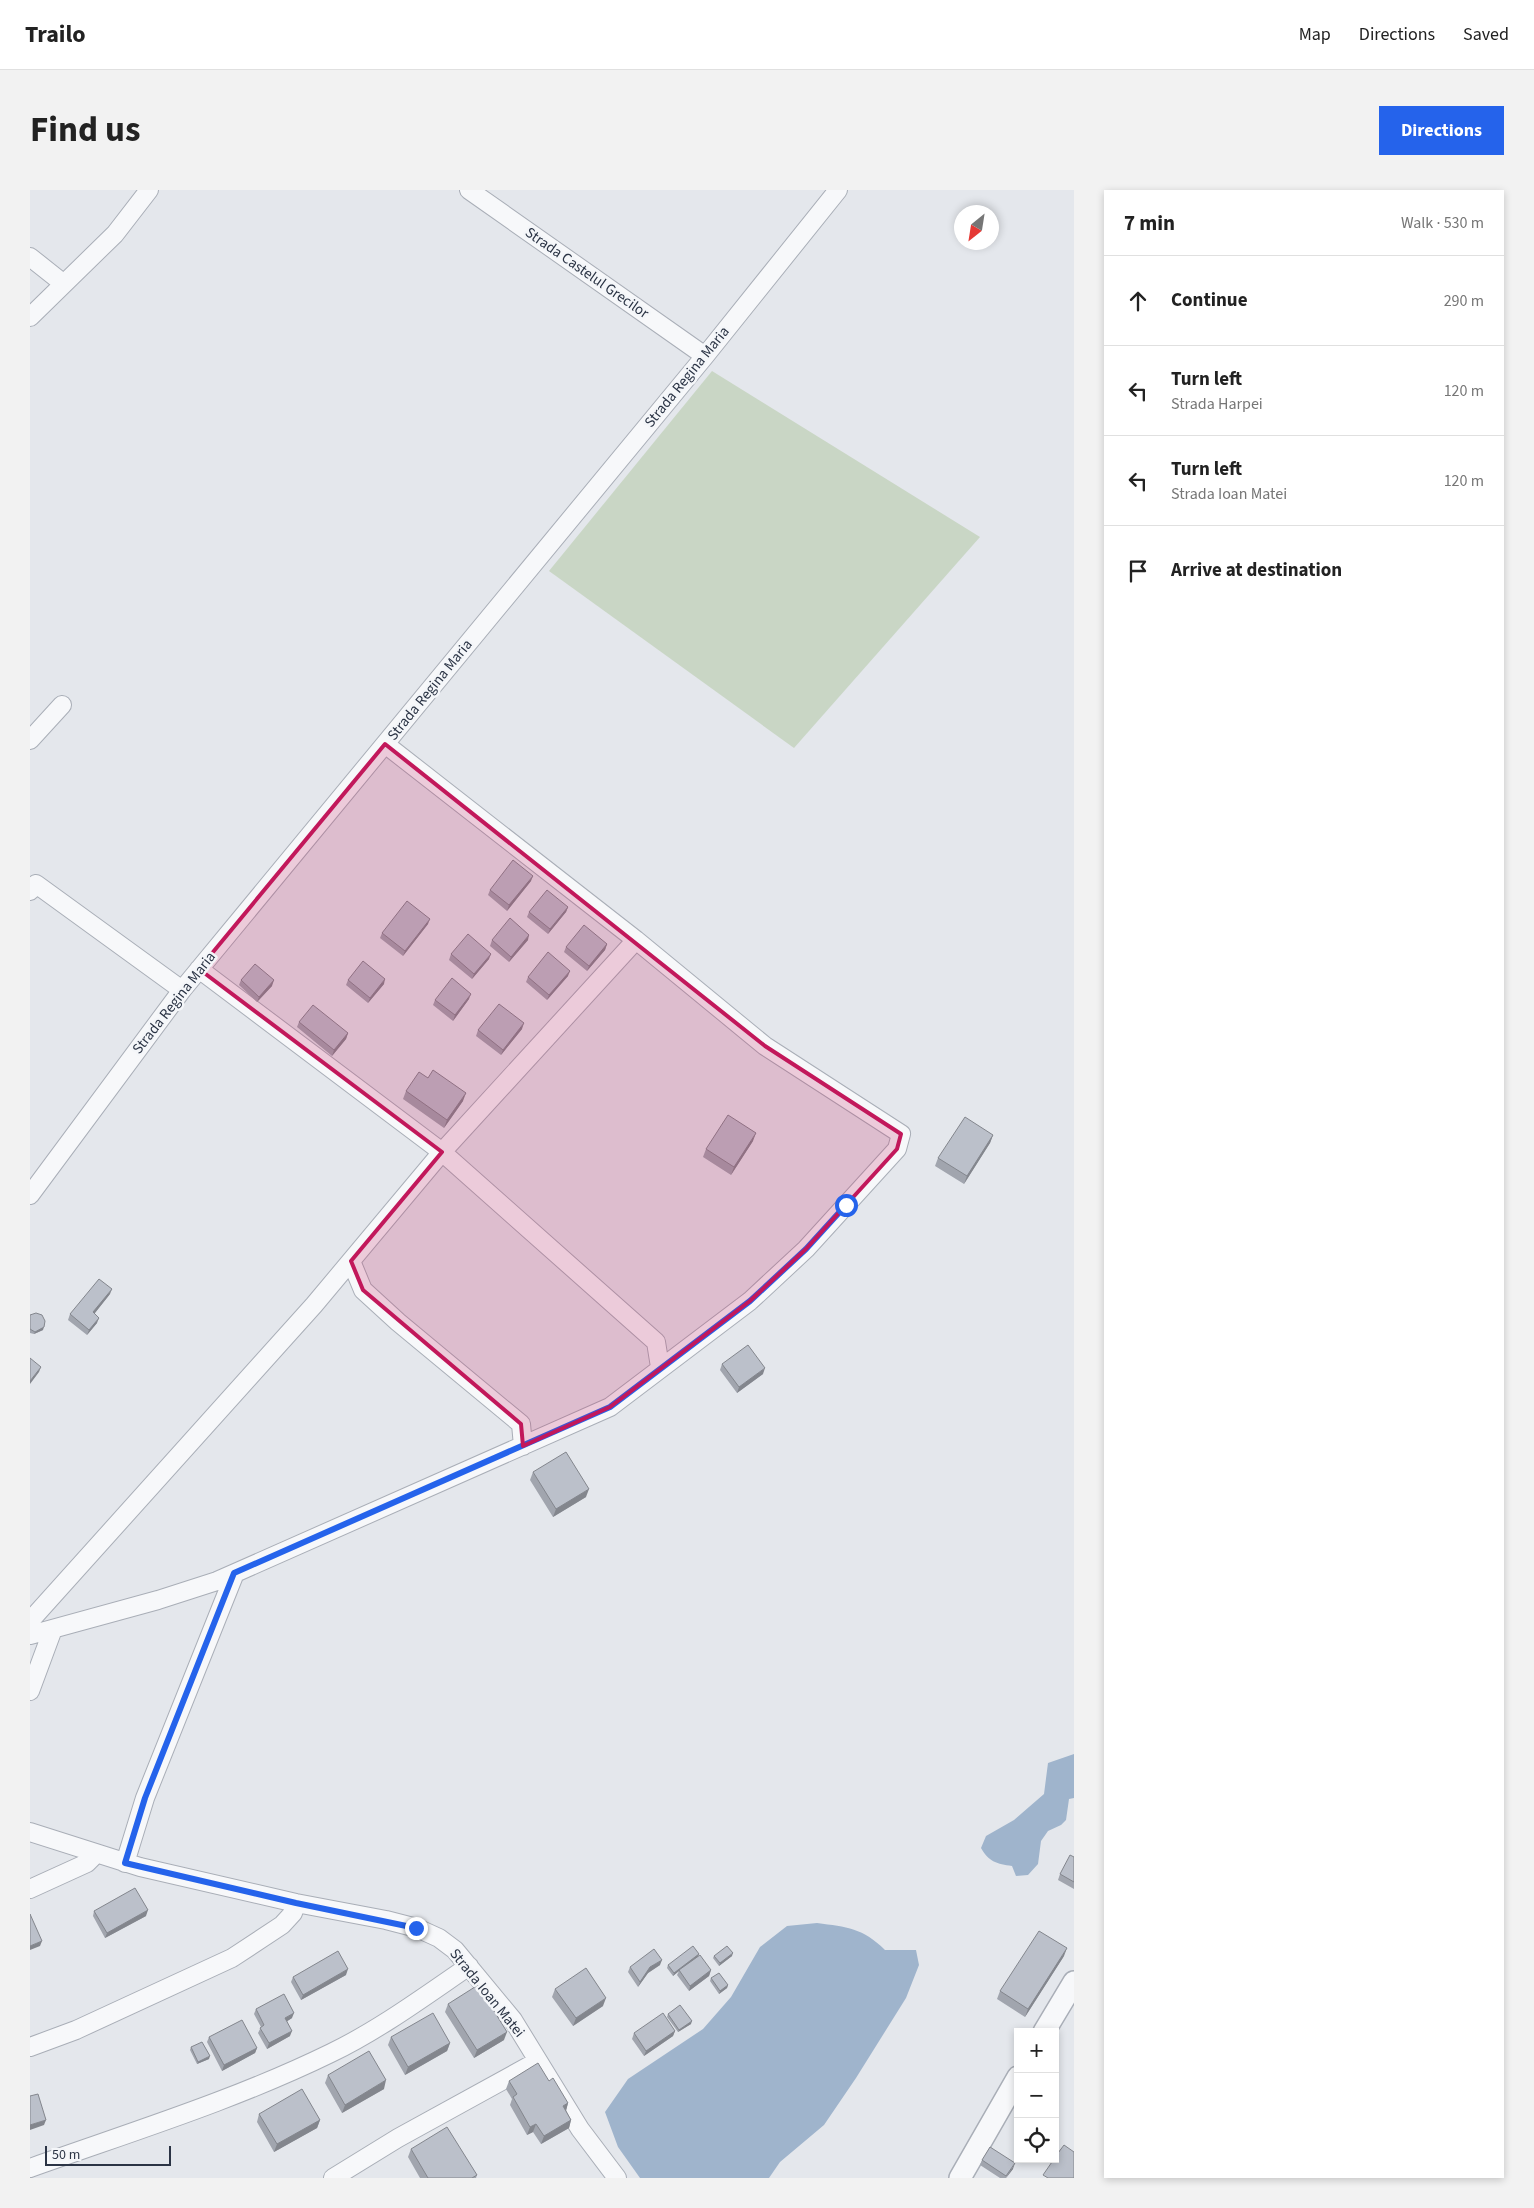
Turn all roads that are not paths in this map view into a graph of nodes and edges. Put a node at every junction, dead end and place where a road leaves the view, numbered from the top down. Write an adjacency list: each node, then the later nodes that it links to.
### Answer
1 (149, 190): 5 (street)
2 (468, 190): 7 (street, Strada Castelul Grecilor)
3 (838, 190): 7 (street, Strada Regina Maria)
4 (30, 257): 5 (street)
5 (64, 284): 6 (street)
6 (30, 317)
7 (704, 356): 10 (street, Strada Regina Maria)
8 (62, 705): 9 (street)
9 (30, 740)
10 (385, 744): 12 (street); 13 (street, Strada Regina Maria)
11 (32, 885): 14 (street)
12 (636, 940): 15 (street); 18 (street)
13 (199, 969): 14 (street, Strada Regina Maria); 15 (street)
14 (182, 990): 16 (street, Strada Regina Maria)
15 (442, 1152): 17 (street); 18 (street)
16 (30, 1196)
17 (351, 1261): 19 (street); 21 (street)
18 (660, 1367): 19 (street)
19 (523, 1446): 20 (street)
20 (234, 1573): 22 (street); 27 (street)
21 (30, 1621)
22 (53, 1629): 23 (street); 24 (street)
23 (30, 1635)
24 (30, 1691)
25 (30, 1832): 26 (street, Strada Ioan Matei)
26 (96, 1854): 27 (street, Strada Ioan Matei); 28 (street)
27 (125, 1863): 29 (street, Strada Ioan Matei)
28 (30, 1890)
29 (296, 1903): 30 (street, Strada Ioan Matei); 33 (street)
30 (469, 1966): 34 (street, Strada Ioan Matei); 36 (street)
31 (1074, 1982): 32 (street)
32 (1046, 2028)
33 (30, 2047)
34 (538, 2061): 37 (street); 38 (street, Strada Ioan Matei)
35 (1014, 2085): 39 (street)
36 (30, 2168)
37 (332, 2178)
38 (617, 2178)
39 (960, 2178)

